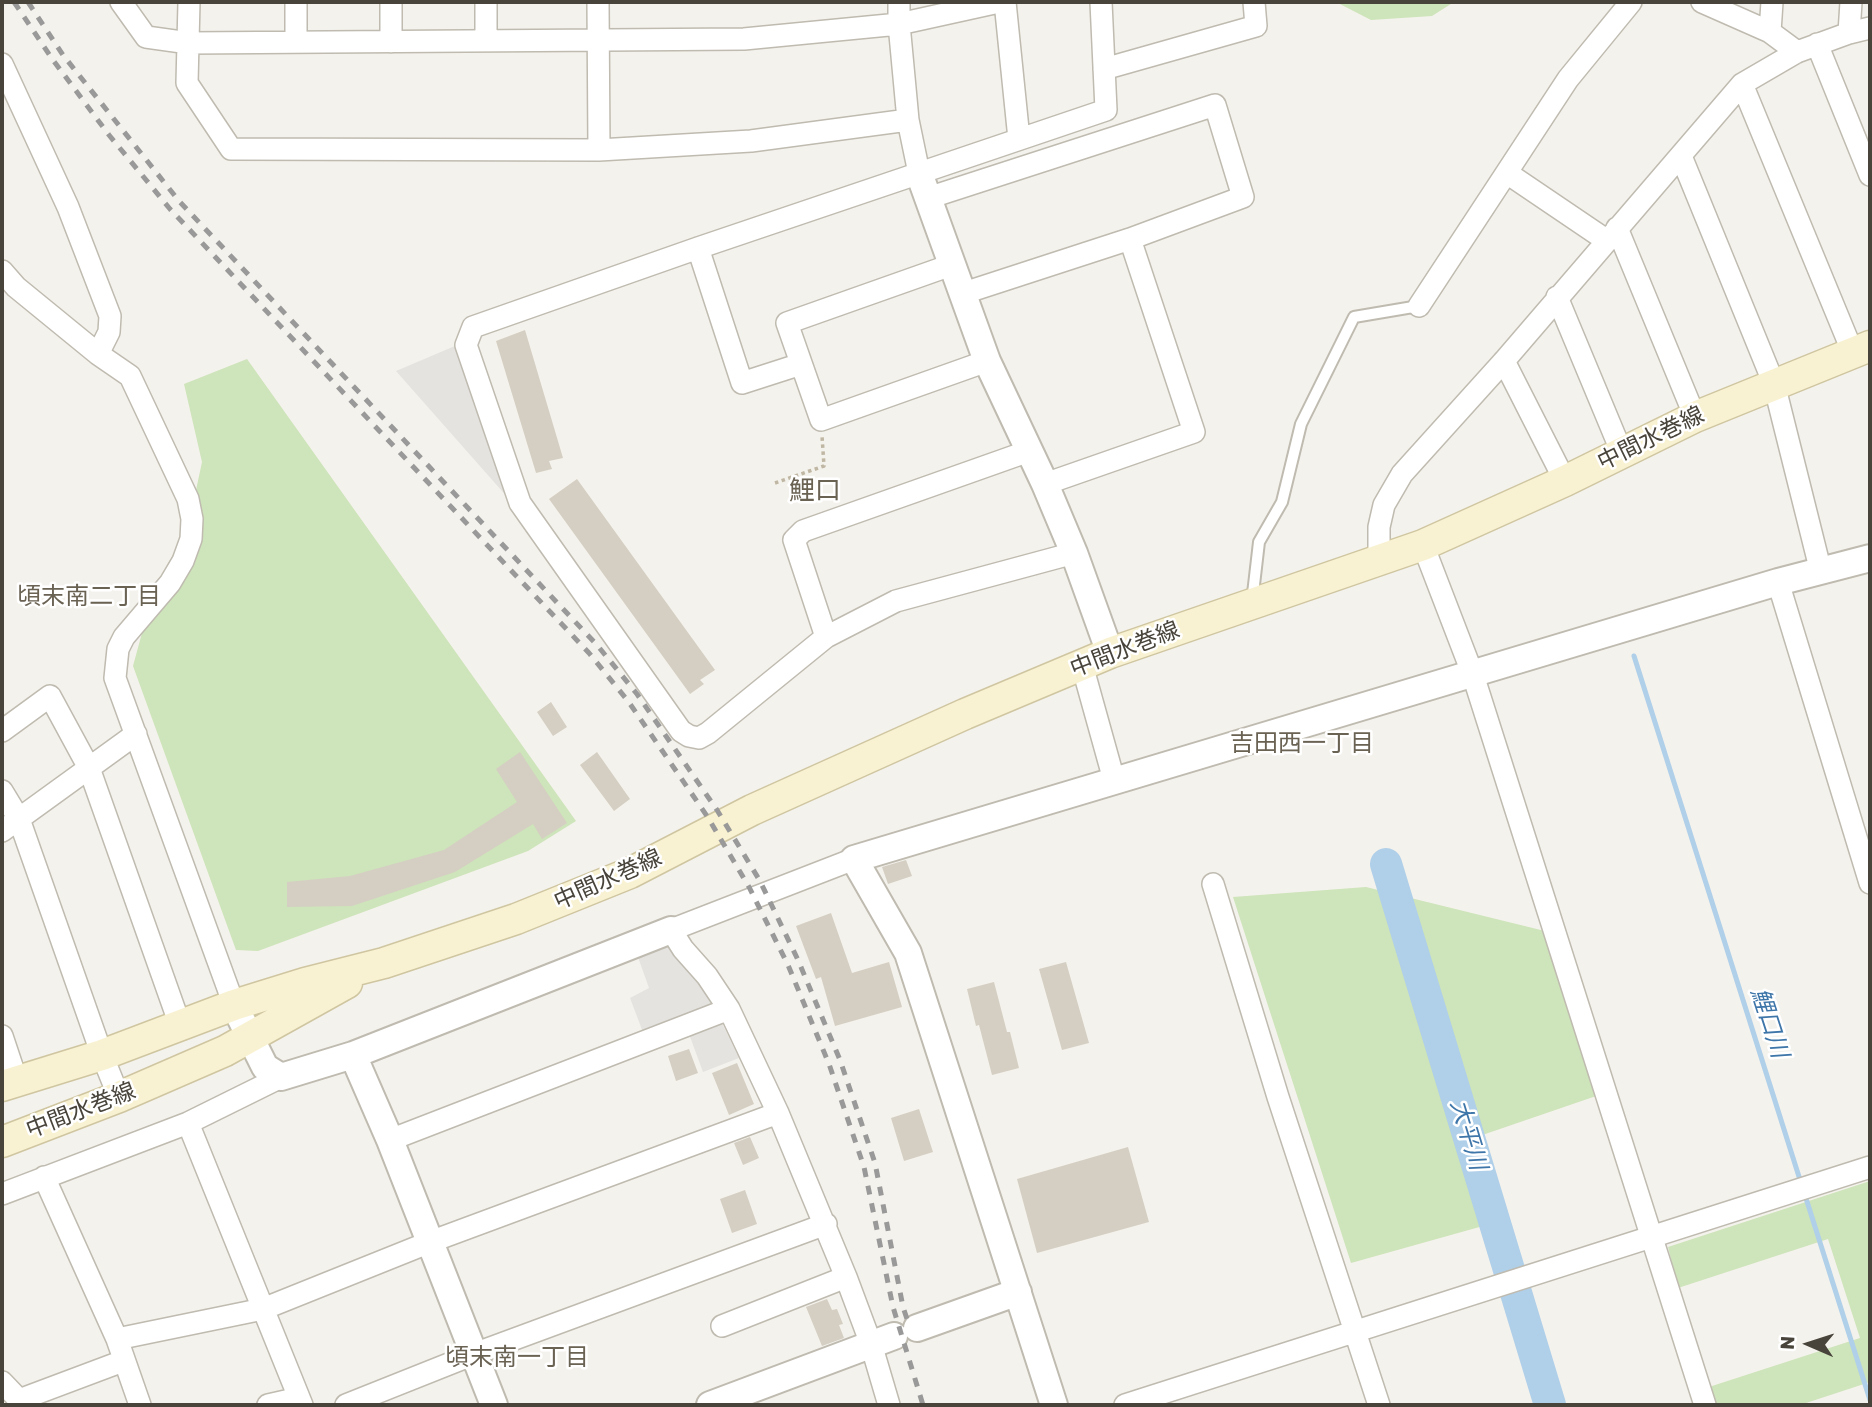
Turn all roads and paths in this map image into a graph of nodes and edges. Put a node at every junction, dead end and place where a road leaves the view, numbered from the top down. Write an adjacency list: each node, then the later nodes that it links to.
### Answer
1 (121, 2): 24 (street)
2 (189, 2): 24 (street)
3 (296, 2): 22 (street)
4 (391, 2): 23 (street)
5 (486, 2): 20 (street)
6 (598, 2): 21 (street)
7 (899, 2): 16 (street)
8 (999, 2): 16 (street)
9 (1005, 2): 31 (street)
10 (1101, 2): 28 (street)
11 (1254, 2): 28 (street)
12 (1631, 2): 35 (street)
13 (1702, 2): 18 (street)
14 (1772, 2): 18 (street)
15 (1851, 2): 19 (street)
16 (899, 24): 21 (street); 30 (street)
17 (1870, 28): 19 (street)
18 (1770, 32): 26 (street)
19 (1849, 33): 25 (street)
20 (485, 41): 21 (street); 23 (street)
21 (598, 41): 32 (street)
22 (296, 42): 23 (street); 24 (street)
23 (391, 42)
24 (189, 43): 32 (street)
25 (1817, 44): 26 (street); 36 (street)
26 (1797, 52): 29 (street)
27 (2, 64): 47 (street)
28 (1104, 69): 31 (street)
29 (1742, 84): 33 (street); 46 (street)
30 (908, 120): 32 (street); 34 (street)
31 (1019, 139): 34 (street)
32 (600, 150)
33 (1681, 156): 38 (street); 51 (street)
34 (919, 173): 37 (street); 40 (street)
35 (1507, 173): 38 (street); 45 (street)
36 (1870, 175)
37 (928, 198): 39 (street); 41 (street)
38 (1611, 234): 44 (street); 52 (street)
39 (1130, 239): 43 (street); 58 (street)
40 (698, 248): 50 (street); 66 (street)
41 (951, 265): 43 (street); 50 (street)
42 (2, 271): 47 (street)
43 (961, 294): 49 (street)
44 (1557, 297): 48 (street); 55 (street)
45 (1419, 306): 65 (lane)
46 (1862, 349): 51 (main road, 中間水巻線)
47 (98, 354): 71 (street)
48 (1504, 361): 56 (street); 62 (street)
49 (987, 362): 53 (street); 54 (street)
50 (801, 364): 53 (street)
51 (1774, 384): 52 (main road, 中間水巻線); 63 (street)
52 (1695, 417): 55 (main road, 中間水巻線)
53 (821, 420): 57 (path)
54 (1029, 451): 58 (street); 66 (street)
55 (1622, 453): 56 (main road, 中間水巻線)
56 (1564, 481): 59 (main road, 中間水巻線)
57 (775, 482)
58 (1045, 484): 60 (street)
59 (1423, 545): 62 (main road, 中間水巻線); 69 (street)
60 (1074, 552): 66 (street); 67 (street)
61 (1870, 558): 63 (street)
62 (1379, 561): 65 (main road, 中間水巻線)
63 (1821, 572): 64 (street)
64 (1778, 582): 69 (street); 77 (street)
65 (1251, 603): 67 (main road, 中間水巻線)
66 (826, 637)
67 (1110, 653): 68 (main road, 中間水巻線)
68 (1082, 665): 73 (street); 80 (main road, 中間水巻線)
69 (1473, 675): 73 (street); 99 (street)
70 (2, 731): 72 (street)
71 (136, 734): 72 (street); 81 (street)
72 (89, 768): 75 (street); 83 (street)
73 (1114, 780): 76 (street)
74 (2, 791): 75 (street)
75 (10, 825): 86 (street)
76 (854, 859): 79 (street); 102 (street)
77 (1870, 883)
78 (1213, 884): 105 (street)
79 (671, 930): 82 (street); 87 (street)
80 (384, 963): 81 (main road, 中間水巻線); 85 (main road, 中間水巻線)
81 (234, 1005): 83 (main road, 中間水巻線); 85 (street)
82 (730, 1009): 91 (street); 93 (street)
83 (180, 1025): 86 (main road, 中間水巻線)
84 (2, 1036): 89 (street)
85 (250, 1036): 88 (street); 90 (main road, 中間水巻線)
86 (102, 1055): 89 (main road, 中間水巻線); 90 (street)
87 (353, 1055): 88 (street); 93 (street)
88 (281, 1077): 92 (street)
89 (9, 1084)
90 (119, 1097): 94 (main road, 中間水巻線)
91 (778, 1113): 98 (street); 100 (street)
92 (188, 1122): 96 (street); 103 (street)
93 (390, 1140): 100 (street)
94 (2, 1142)
95 (1870, 1167): 99 (street)
96 (44, 1177): 97 (street); 107 (street)
97 (2, 1194)
98 (826, 1224): 101 (street); 108 (street)
99 (1652, 1237): 105 (street); 122 (street)
100 (430, 1242): 103 (street); 108 (street)
101 (846, 1277): 104 (street); 106 (street)
102 (1018, 1292): 106 (street); 119 (street)
103 (263, 1309): 107 (street); 111 (street)
104 (722, 1326)
105 (1355, 1331): 120 (street); 121 (street)
106 (894, 1336): 117 (street); 118 (street)
107 (117, 1339): 109 (street)
108 (474, 1354): 115 (street); 116 (street)
109 (123, 1361): 112 (street); 113 (street)
110 (2, 1382): 112 (street)
111 (300, 1401): 114 (street)
112 (21, 1403)
113 (141, 1405)
114 (268, 1405)
115 (346, 1405)
116 (494, 1405)
117 (710, 1405)
118 (889, 1405)
119 (1054, 1405)
120 (1125, 1405)
121 (1379, 1405)
122 (1705, 1405)

